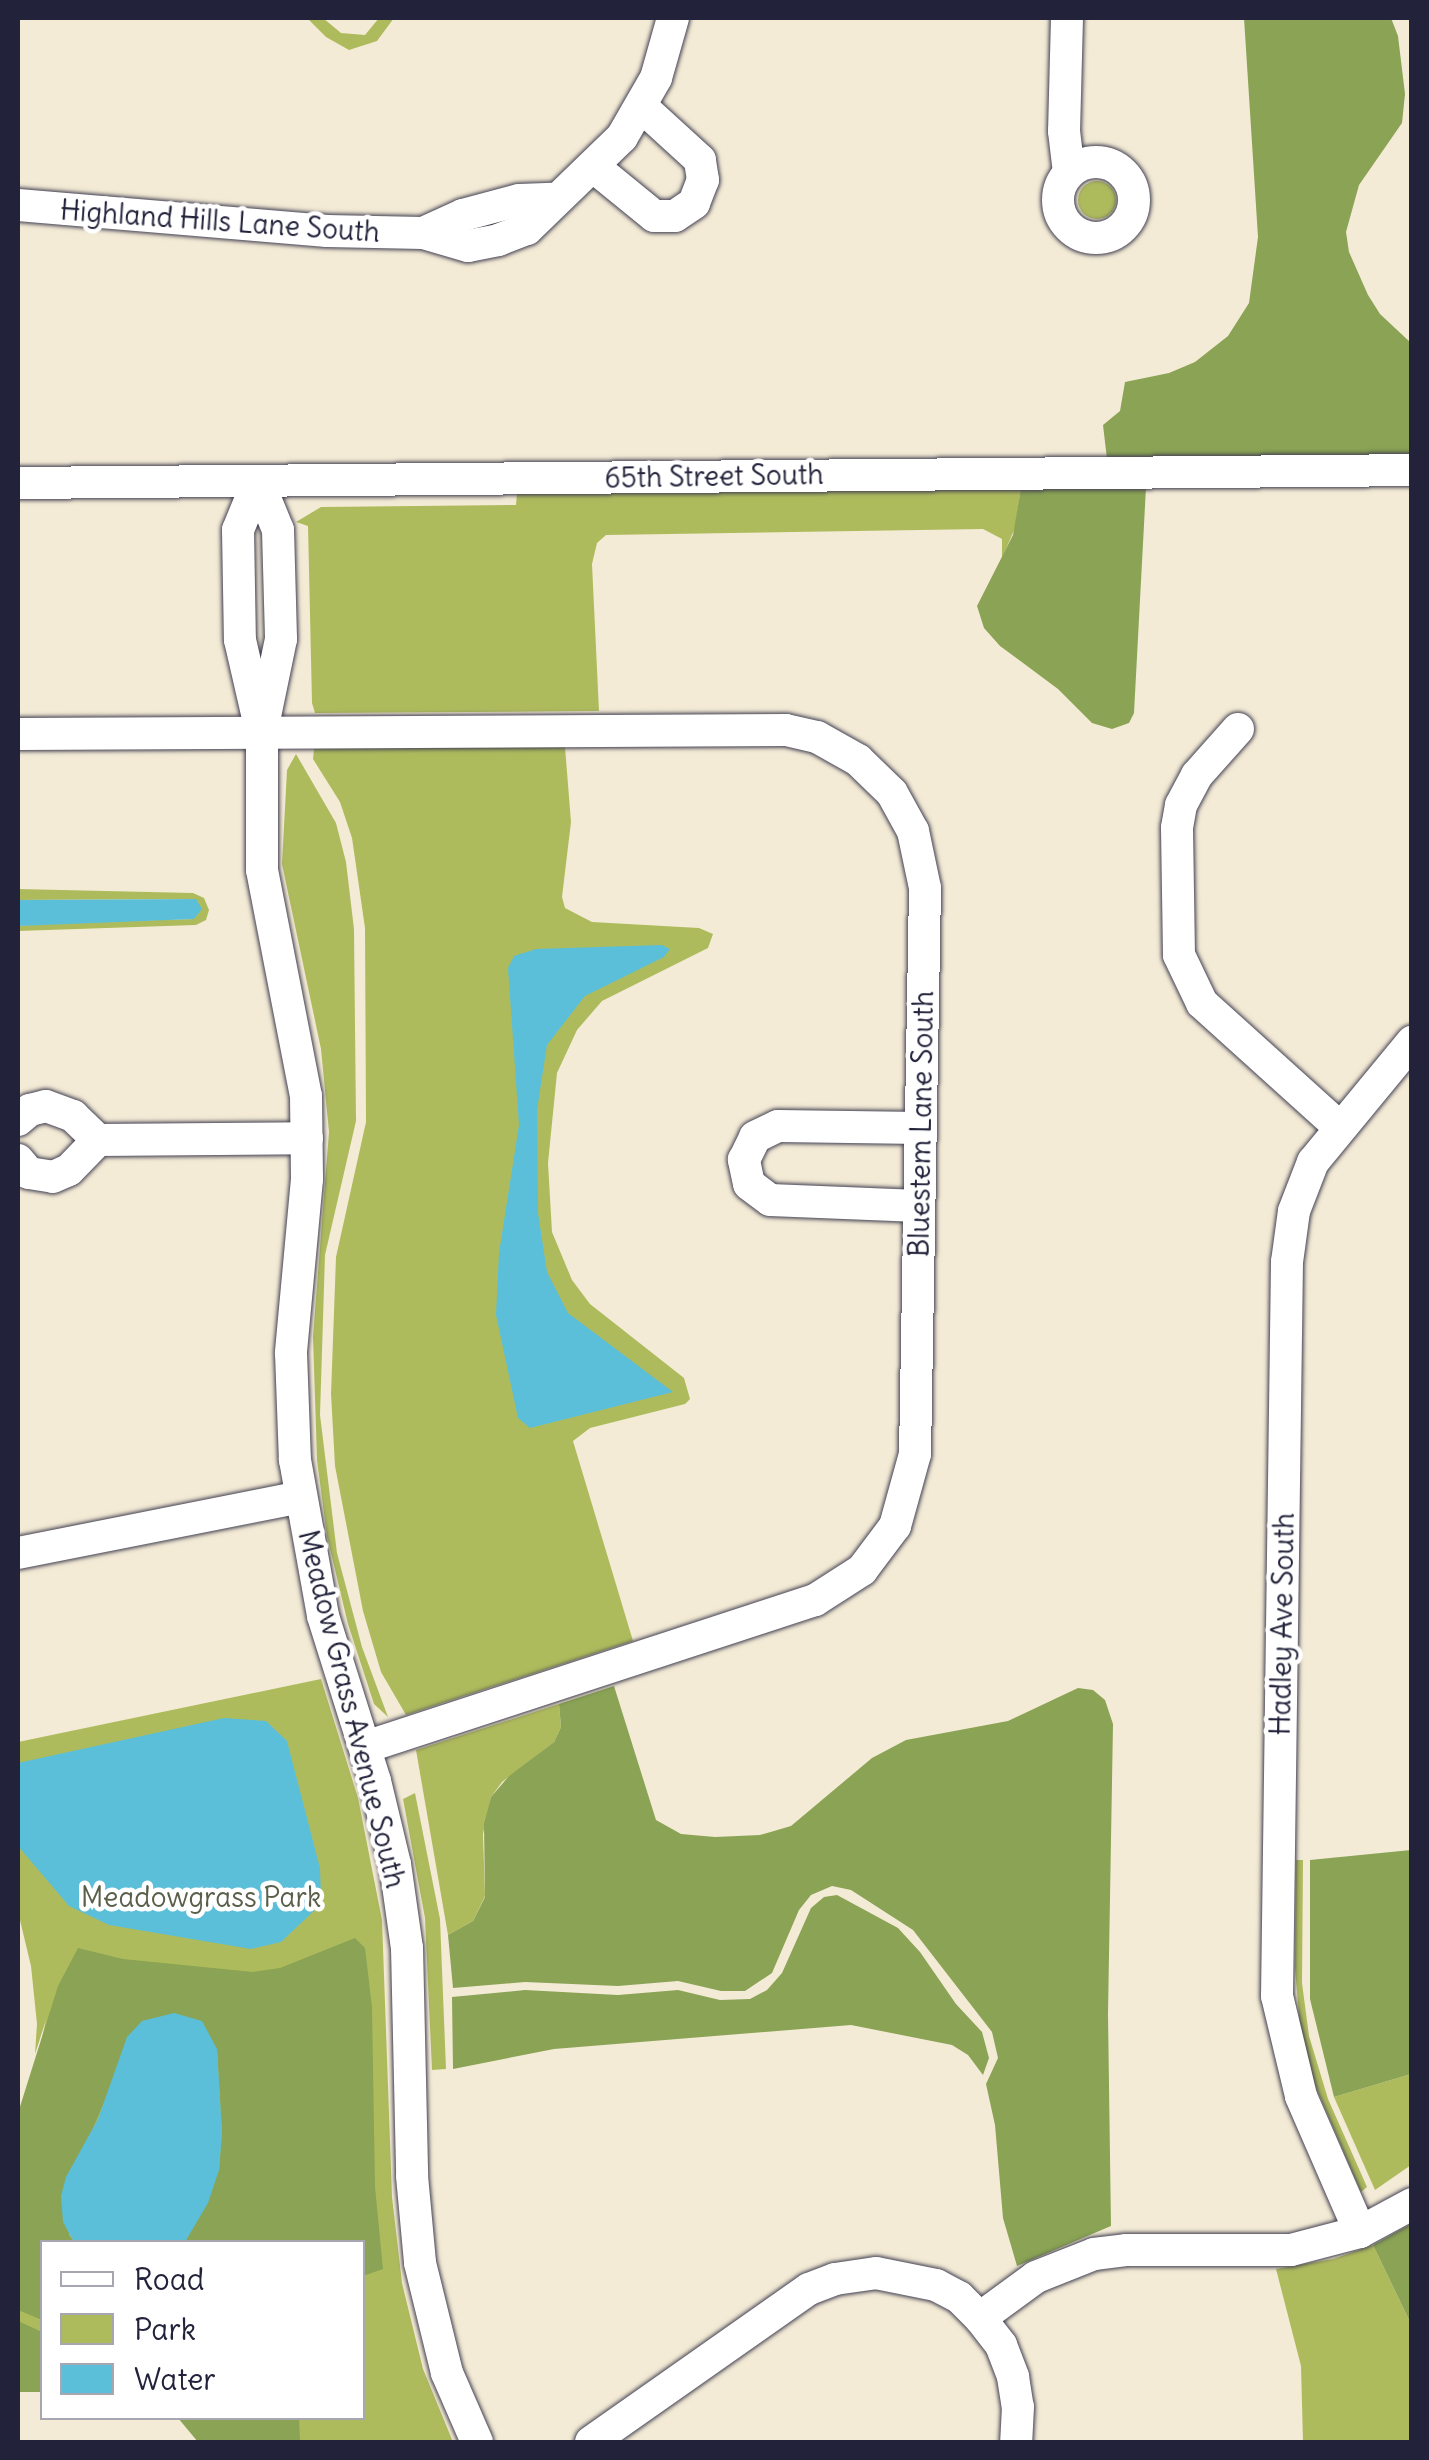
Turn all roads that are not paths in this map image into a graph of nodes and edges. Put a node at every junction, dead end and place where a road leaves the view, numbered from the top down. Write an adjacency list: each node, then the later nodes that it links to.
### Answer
1 (673, 18): 3 (street, Highland Hills Lane South)
2 (1067, 18): 5 (street)
3 (642, 107): 4 (street, Highland Hills Lane South); 4 (street)
4 (594, 167): 6 (street, Highland Hills Lane South)
5 (1069, 174)
6 (18, 205)
7 (1412, 470): 8 (street, 65th Street South)
8 (258, 480): 9 (street, 65th Street South); 11 (street, Meadow Grass Avenue South)
9 (18, 483)
10 (1238, 729): 15 (street)
11 (262, 732): 12 (street, Bluestem Lane South); 16 (street, Bluestem Lane South); 17 (street, Meadow Grass Avenue South)
12 (18, 734)
13 (1412, 1042): 15 (street, Hadley Ave South)
14 (18, 1120): 18 (street)
15 (1338, 1126): 25 (street, Hadley Ave South)
16 (920, 1128): 20 (street, Bluestem Lane South); 20 (street)
17 (307, 1138): 18 (street); 21 (street, Meadow Grass Avenue South)
18 (98, 1140): 19 (street)
19 (18, 1160)
20 (919, 1206): 23 (street, Bluestem Lane South)
21 (300, 1497): 22 (street); 23 (street, Meadow Grass Avenue South)
22 (18, 1556)
23 (365, 1747): 27 (street, Meadow Grass Avenue South)
24 (1412, 2204): 25 (street)
25 (1360, 2232): 26 (street)
26 (980, 2318): 28 (street); 29 (street)
27 (478, 2442)
28 (591, 2442)
29 (1016, 2442)

